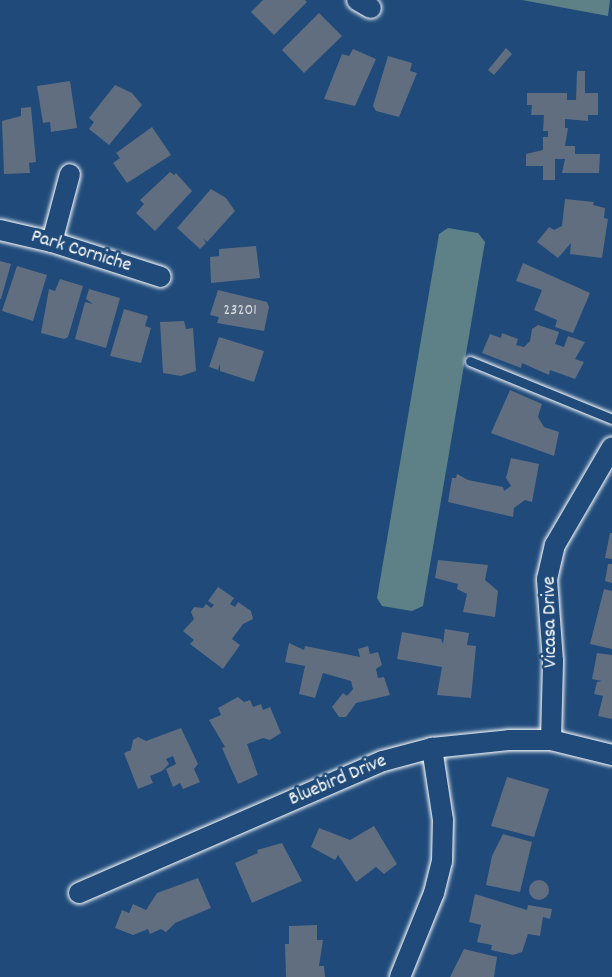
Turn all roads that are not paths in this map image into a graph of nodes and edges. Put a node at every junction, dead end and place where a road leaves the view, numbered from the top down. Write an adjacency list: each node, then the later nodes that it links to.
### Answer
1 (70, 174): 3 (street)
2 (0, 230): 3 (street, Park Corniche)
3 (52, 242): 4 (street, Park Corniche)
4 (161, 277)
5 (470, 361): 6 (lane)
6 (612, 419)
7 (612, 447): 8 (street, Vicasa Drive)
8 (551, 740): 9 (street, Bluebird Drive); 10 (street, Bluebird Drive)
9 (432, 748): 11 (street, Bluebird Drive); 12 (street)
10 (612, 755)
11 (79, 893)
12 (400, 977)

